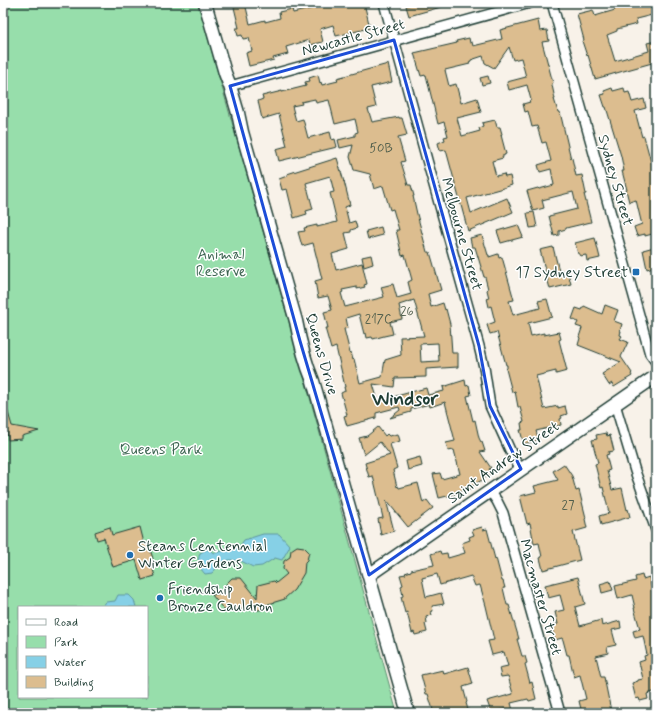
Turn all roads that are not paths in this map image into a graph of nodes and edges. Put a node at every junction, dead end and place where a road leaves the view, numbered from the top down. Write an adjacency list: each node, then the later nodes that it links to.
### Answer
1 (205, 3): 6 (main road, Queens Drive)
2 (384, 3): 5 (street, Melbourne Street)
3 (530, 3): 5 (street, Newcastle Street)
4 (552, 3): 7 (street, Sydney Street)
5 (394, 40): 6 (street, Newcastle Street); 10 (street, Melbourne Street)
6 (230, 86): 13 (main road, Queens Drive)
7 (656, 362)
8 (656, 376): 9 (main road, Saint Andrew Street)
9 (614, 404): 10 (main road, Saint Andrew Street); 12 (street)
10 (521, 469): 11 (main road, Saint Andrew Street)
11 (490, 491): 13 (main road, Saint Andrew Street); 15 (street, Macmaster Street)
12 (656, 530)
13 (369, 575): 14 (main road, Queens Drive)
14 (408, 713)
15 (560, 713)

